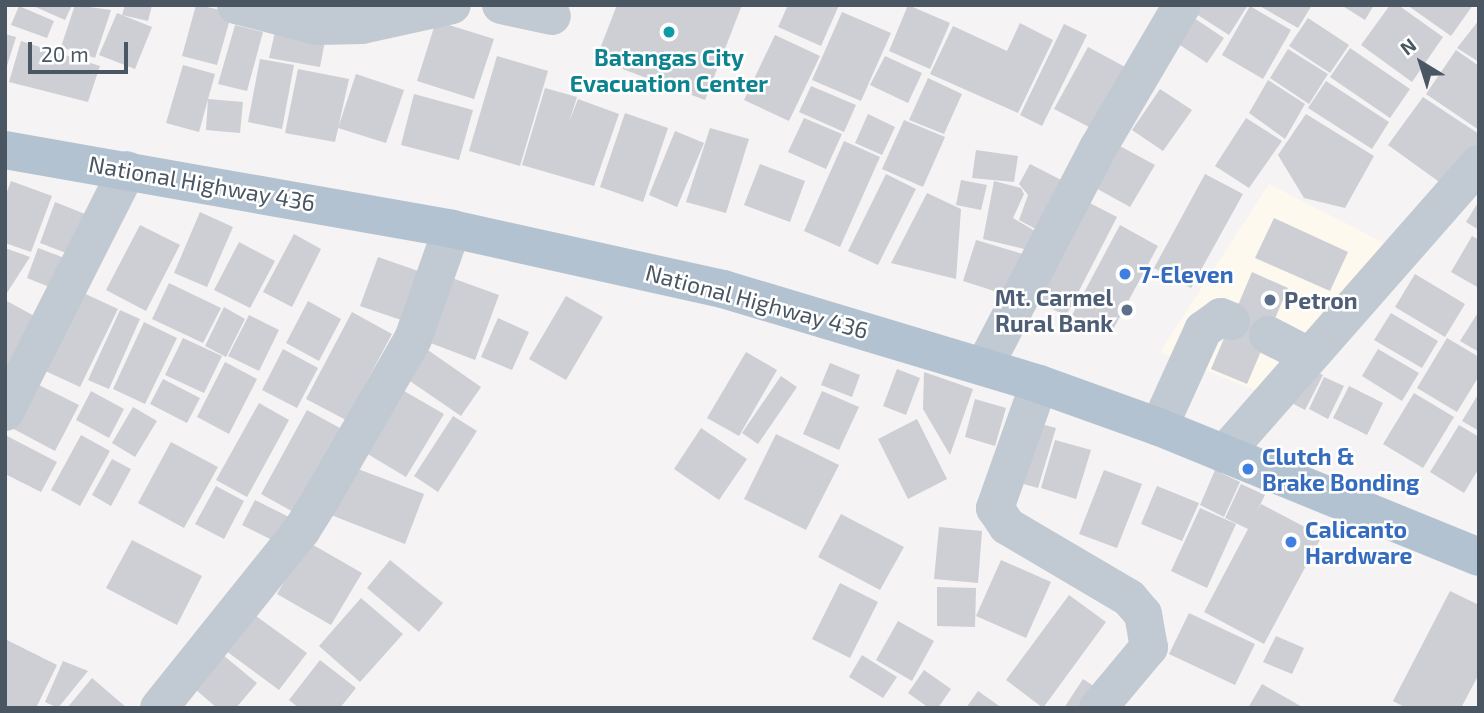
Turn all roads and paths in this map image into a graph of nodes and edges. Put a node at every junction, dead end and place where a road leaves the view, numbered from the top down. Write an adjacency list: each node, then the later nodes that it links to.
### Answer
1 (236, 5): 2 (street)
2 (452, 5)
3 (501, 5): 5 (street)
4 (1182, 5): 13 (street)
5 (552, 16)
6 (5, 150): 8 (main road, National Highway 436)
7 (1479, 164): 12 (street)
8 (127, 170): 9 (main road, National Highway 436); 15 (street)
9 (452, 229): 13 (main road, National Highway 436); 19 (street)
10 (1231, 321): 16 (street)
11 (1268, 335): 12 (street)
12 (1307, 355): 17 (street)
13 (985, 365): 14 (main road, National Highway 436)
14 (1039, 384): 16 (main road, National Highway 436); 20 (street)
15 (5, 412)
16 (1159, 427): 17 (main road, National Highway 436)
17 (1224, 454): 18 (main road, National Highway 436)
18 (1479, 558)
19 (159, 708)
20 (1098, 708)

